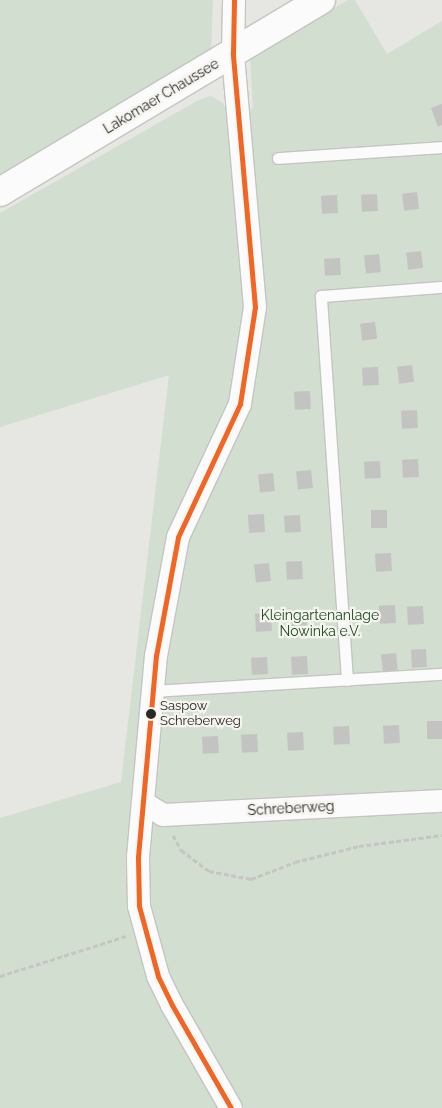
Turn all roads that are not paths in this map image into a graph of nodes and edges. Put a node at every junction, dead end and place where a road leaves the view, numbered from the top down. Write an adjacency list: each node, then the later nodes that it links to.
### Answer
1 (234, 0): 3 (street)
2 (321, 0): 3 (street, Lakomaer Chaussee)
3 (233, 53): 6 (street, Lakomaer Chaussee); 10 (street)
4 (442, 147): 5 (lane)
5 (278, 158)
6 (0, 192)
7 (442, 287): 9 (lane)
8 (442, 674): 9 (lane)
9 (347, 680): 10 (lane)
10 (153, 691): 12 (street)
11 (442, 801): 12 (street, Schreberweg)
12 (144, 803): 13 (street)
13 (231, 1108)

